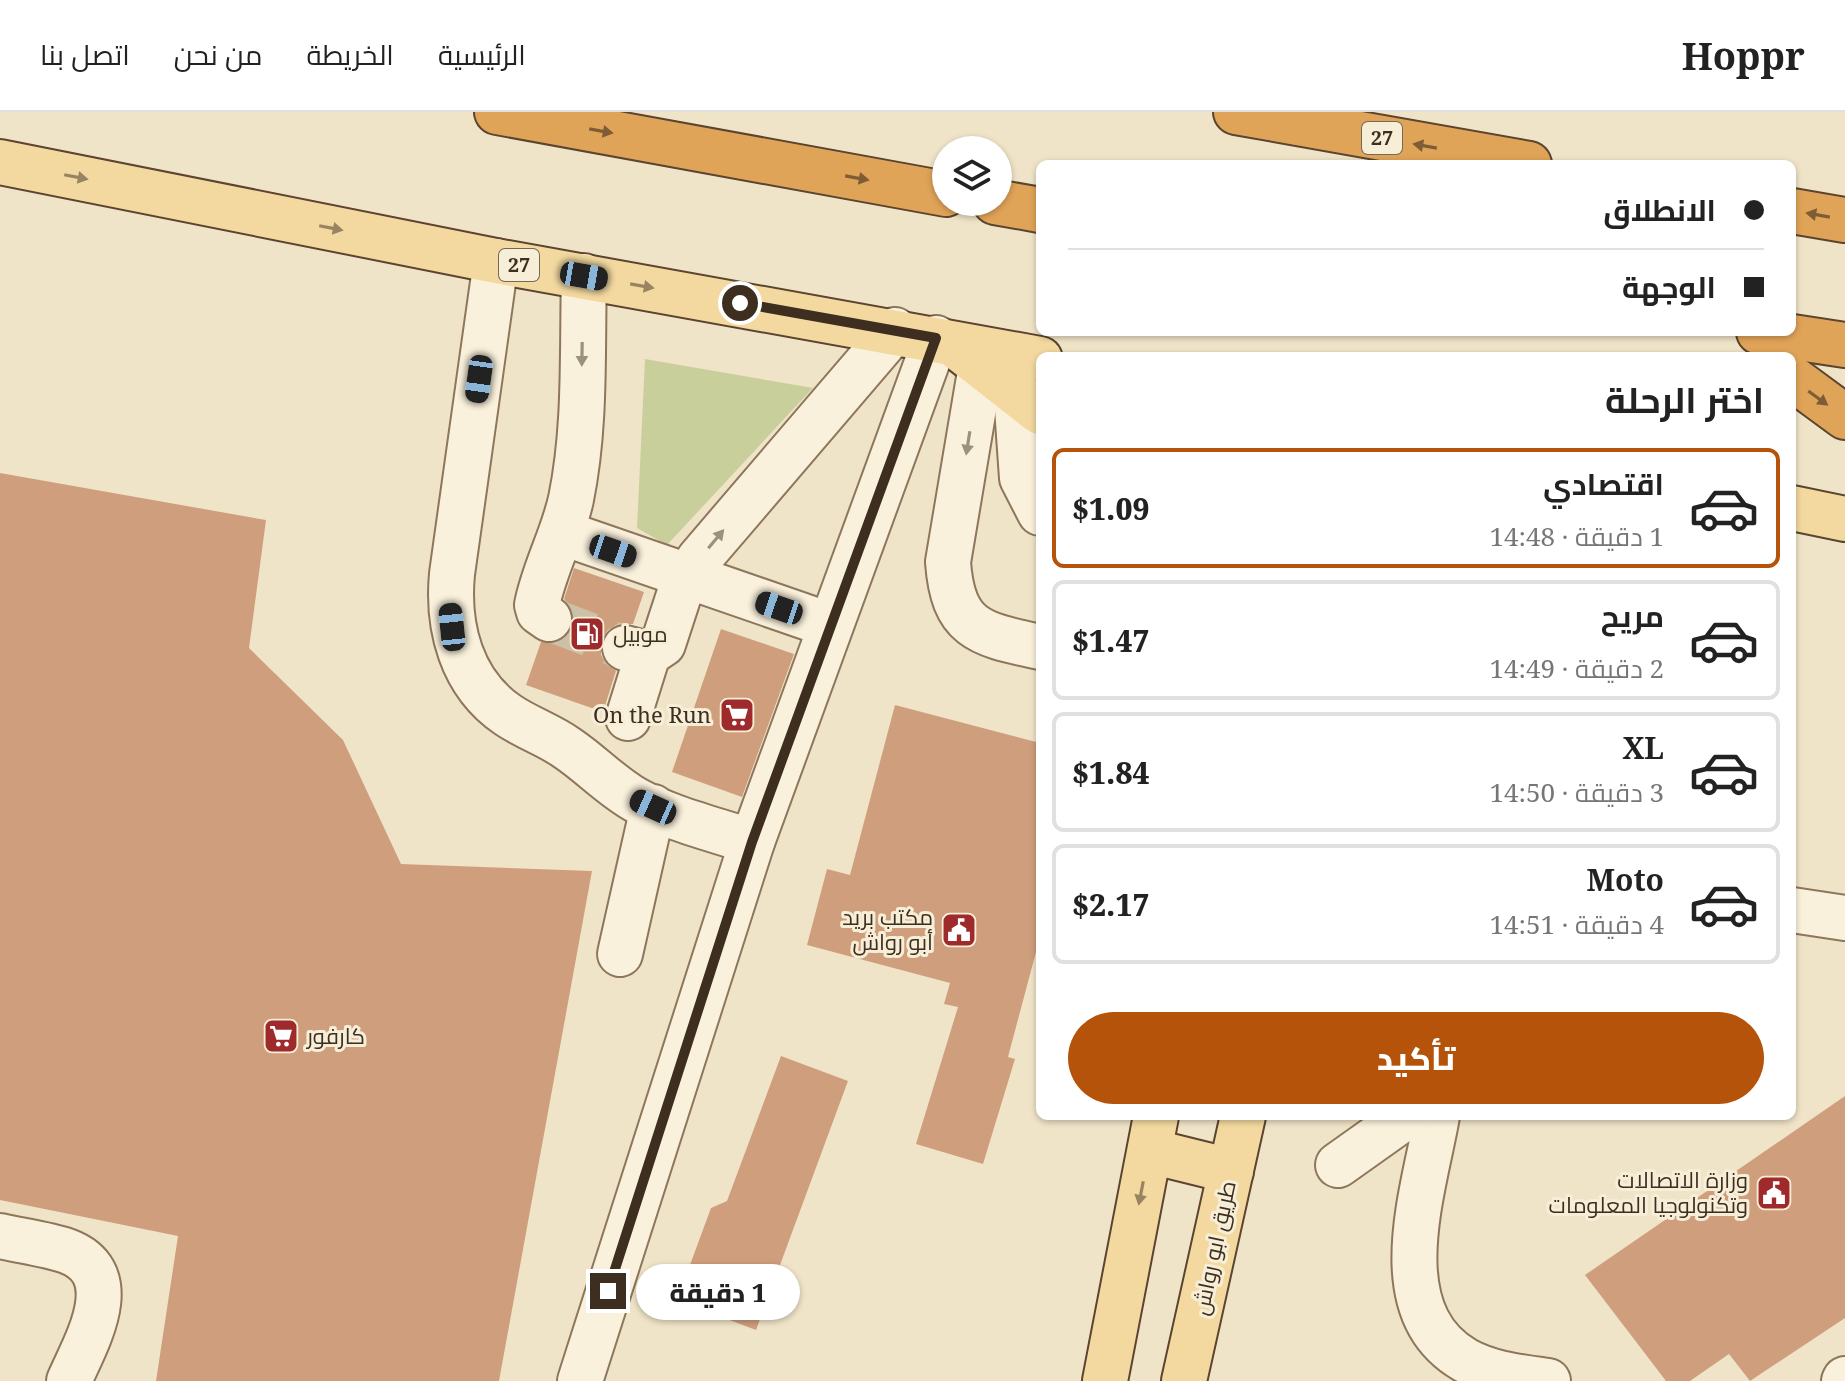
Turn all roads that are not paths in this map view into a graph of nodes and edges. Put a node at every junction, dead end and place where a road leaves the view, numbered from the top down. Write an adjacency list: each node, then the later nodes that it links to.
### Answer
1 (497, 112): 5 (highway, one-way to 5)
2 (1236, 112): 3 (highway, 27, one-way to 2)
3 (1506, 160)
4 (0, 162): 10 (main road, 27, one-way to 10)
5 (932, 191)
6 (1012, 205): 7 (highway)
7 (1036, 209)
8 (1796, 212): 9 (highway, one-way to 8)
9 (1845, 220)
10 (496, 261): 11 (main road, 27); 21 (lane)
11 (584, 276): 14 (main road, 27, one-way to 14); 27 (lane, one-way to 27)
12 (1734, 336): 17 (highway)
13 (1785, 336): 15 (highway)
14 (940, 344): 19 (main road, 27); 28 (lane, one-way to 14); 31 (lane, one-way to 31); 34 (lane)
15 (1845, 345)
16 (458, 350): 21 (lane)
17 (1756, 352)
18 (1796, 381): 20 (highway, one-way to 20)
19 (1032, 388): 22 (lane)
20 (1845, 417)
21 (471, 438): 33 (lane)
22 (1036, 505)
23 (1796, 509): 24 (main road)
24 (1845, 519)
25 (1845, 527): 26 (main road)
26 (1796, 529)
27 (563, 533): 28 (lane); 30 (lane)
28 (689, 577): 29 (lane); 32 (lane)
29 (809, 618)
30 (549, 619)
31 (1036, 646)
32 (628, 718)
33 (653, 807): 34 (lane); 37 (lane)
34 (752, 842): 46 (lane)
35 (1796, 911): 36 (lane)
36 (1845, 918)
37 (620, 954)
38 (1242, 1120): 43 (main road, طريق ابو رواش)
39 (1401, 1120): 42 (lane)
40 (1436, 1120): 49 (lane)
41 (1153, 1133): 43 (main road); 47 (main road, one-way to 47)
42 (1338, 1165)
43 (1231, 1171): 48 (main road, طريق ابو رواش)
44 (0, 1236): 45 (lane)
45 (69, 1381)
46 (580, 1381)
47 (1105, 1381)
48 (1184, 1381)
49 (1548, 1381)

